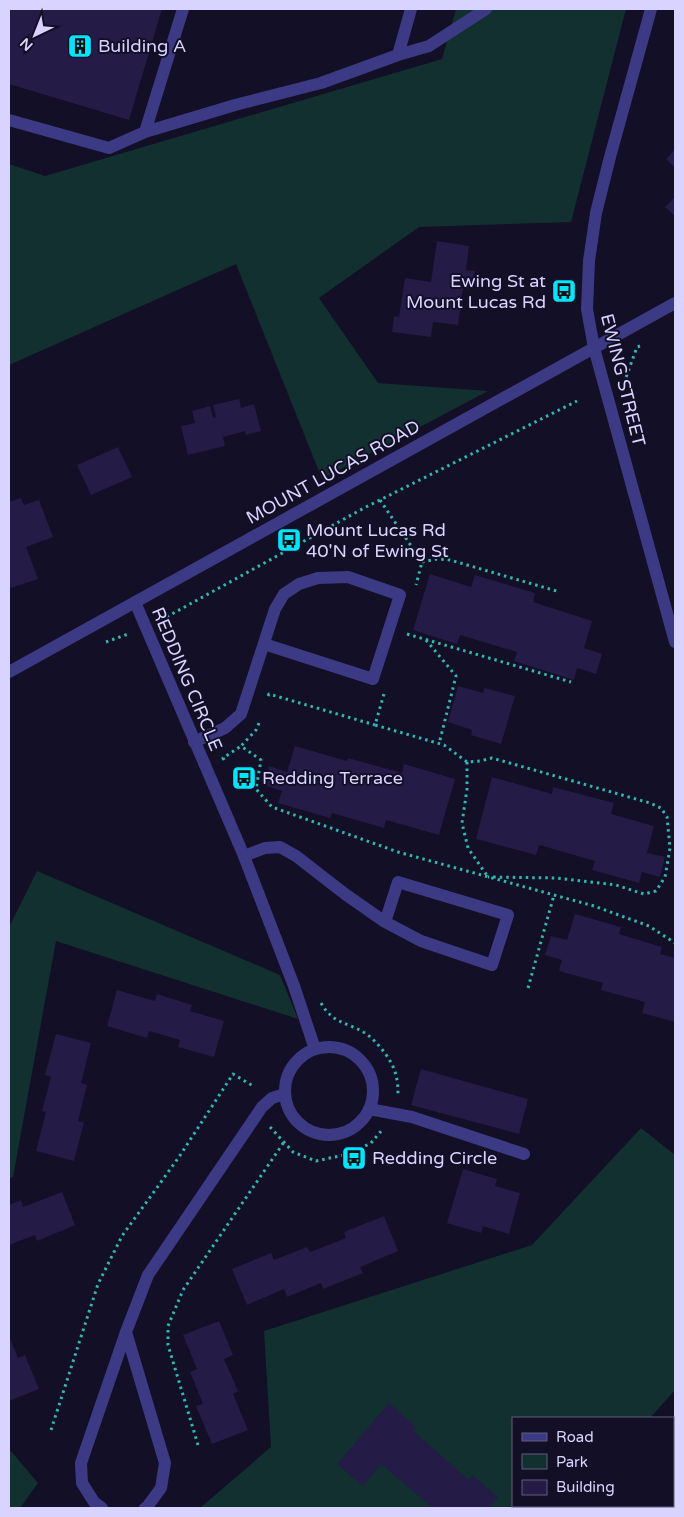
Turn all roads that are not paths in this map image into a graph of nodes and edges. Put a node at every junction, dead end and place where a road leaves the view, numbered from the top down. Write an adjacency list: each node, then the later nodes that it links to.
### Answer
1 (183, 9): 7 (street)
2 (411, 9): 5 (street)
3 (486, 9): 5 (street)
4 (651, 9): 9 (street, EWING STREET)
5 (398, 55): 7 (street)
6 (9, 120): 7 (street)
7 (145, 132)
8 (675, 303): 9 (street, MOUNT LUCAS ROAD)
9 (594, 348): 10 (street, MOUNT LUCAS ROAD); 11 (street, EWING STREET)
10 (135, 602): 13 (street, MOUNT LUCAS ROAD); 14 (street, REDDING CIRCLE)
11 (675, 642)
12 (264, 644): 12 (street); 14 (street)
13 (9, 672)
14 (194, 742): 15 (street, REDDING CIRCLE)
15 (244, 856): 16 (street); 17 (street, REDDING CIRCLE)
16 (385, 922): 16 (street)
17 (315, 1049): 18 (street); 19 (street)
18 (285, 1094): 19 (street); 21 (street)
19 (369, 1109): 20 (street)
20 (524, 1154)
21 (126, 1332): 22 (street); 23 (street)
22 (102, 1508)
23 (145, 1508)

